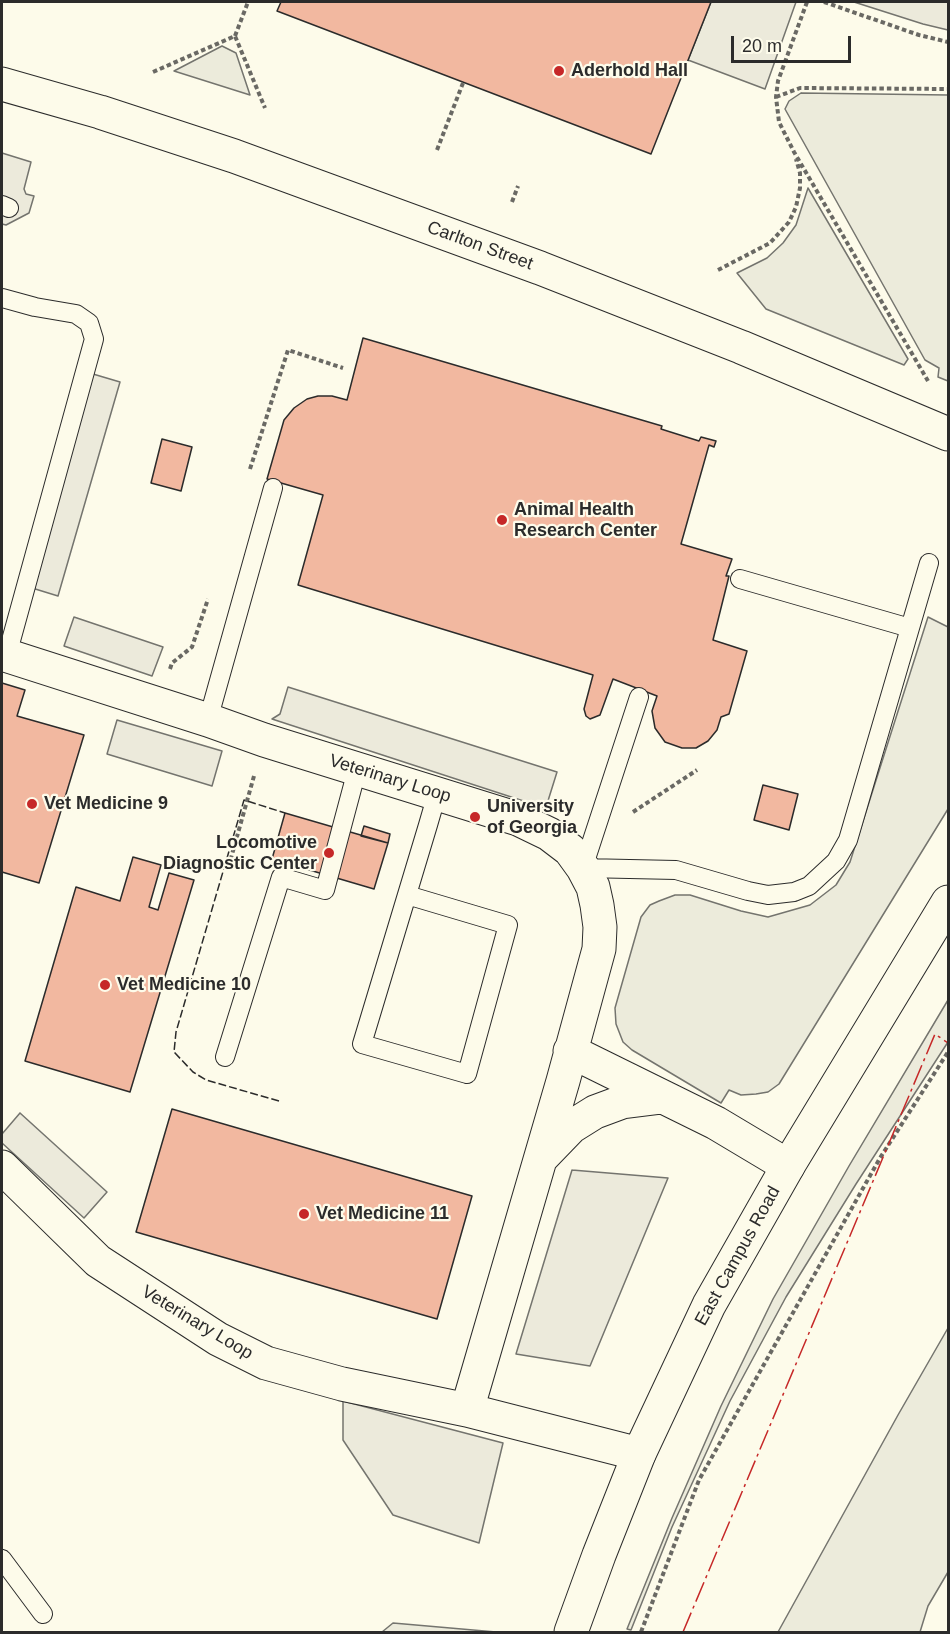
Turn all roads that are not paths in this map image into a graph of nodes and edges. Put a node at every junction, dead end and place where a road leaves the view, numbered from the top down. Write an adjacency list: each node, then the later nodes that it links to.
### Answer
1 (2, 84): 3 (street, Carlton Street)
2 (2, 297): 8 (lane)
3 (942, 436)
4 (273, 488): 10 (lane)
5 (929, 563): 7 (lane)
6 (740, 579): 7 (lane)
7 (910, 627): 13 (lane)
8 (4, 655): 10 (street, Veterinary Loop)
9 (639, 697): 13 (lane)
10 (208, 720): 11 (street, Veterinary Loop)
11 (357, 770): 12 (street, Veterinary Loop); 17 (lane)
12 (437, 794): 13 (street, Veterinary Loop); 14 (lane)
13 (583, 868): 16 (street, Veterinary Loop)
14 (406, 895): 14 (lane)
15 (948, 902): 20 (street, East Campus Road)
16 (570, 1052): 18 (street); 19 (street, Veterinary Loop)
17 (225, 1058)
18 (662, 1097): 19 (street); 20 (street)
19 (541, 1158): 22 (street, Veterinary Loop)
20 (788, 1166): 23 (street, East Campus Road)
21 (2, 1167): 22 (street, Veterinary Loop)
22 (467, 1410): 23 (street, Veterinary Loop)
23 (639, 1454): 26 (street, East Campus Road)
24 (2, 1559): 25 (lane)
25 (43, 1614)
26 (572, 1632)

